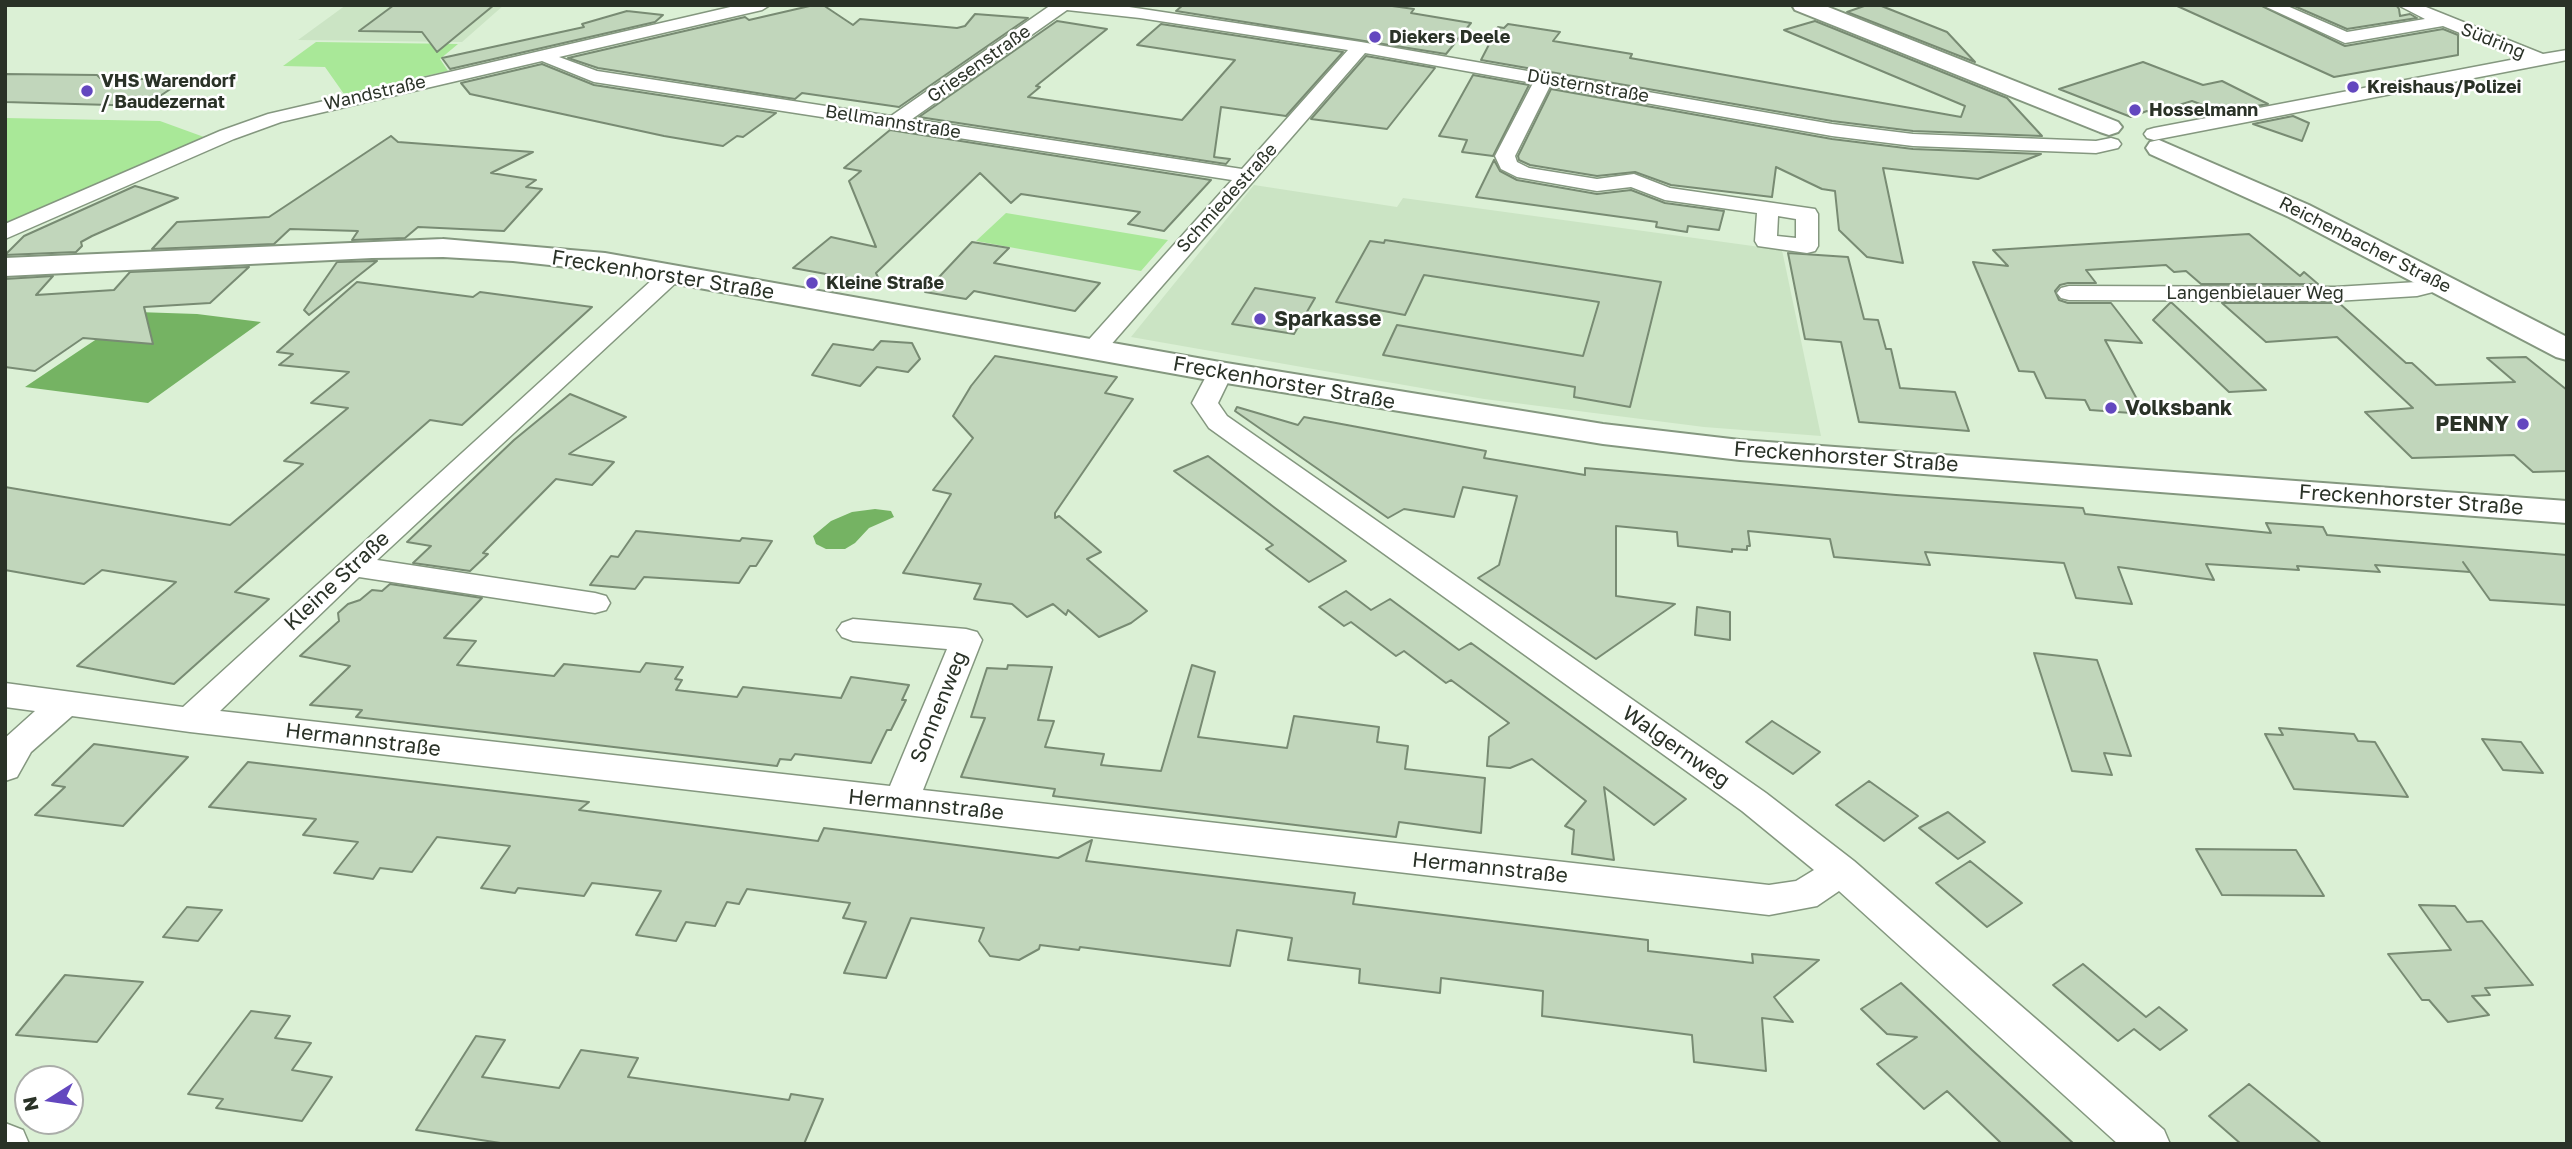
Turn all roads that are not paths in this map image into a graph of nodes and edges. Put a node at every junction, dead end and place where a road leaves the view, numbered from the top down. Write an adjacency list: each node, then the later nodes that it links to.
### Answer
1 (762, 5): 9 (street, Wandstraße)
2 (1064, 5): 6 (street, Düsternstraße); 13 (street, Griesenstraße)
3 (1803, 5): 14 (main road)
4 (2270, 5): 7 (street)
5 (2406, 5): 7 (street, Südring)
6 (1143, 9): 8 (street, Düsternstraße)
7 (2444, 21): 11 (street, Südring)
8 (1361, 47): 12 (street, Düsternstraße); 16 (street, Schmiedestraße)
9 (545, 55): 13 (street, Bellmannstraße); 18 (street, Wandstraße)
10 (2567, 55): 11 (street)
11 (2541, 60): 15 (street)
12 (1545, 78): 14 (street, Düsternstraße); 17 (street)
13 (895, 122): 16 (street, Bellmannstraße)
14 (2110, 136): 15 (main road)
15 (2157, 141): 21 (main road, Reichenbacher Straße)
16 (1245, 176): 23 (street, Schmiedestraße)
17 (1768, 210)
18 (5, 232)
19 (5, 267): 20 (main road, Freckenhorster Straße)
20 (672, 274): 23 (main road, Freckenhorster Straße); 27 (street, Kleine Straße)
21 (2441, 284): 22 (street, Langenbielauer Weg); 24 (main road, Reichenbacher Straße)
22 (2069, 293)
23 (1093, 350): 25 (main road, Freckenhorster Straße)
24 (2567, 350)
25 (1220, 373): 26 (main road, Freckenhorster Straße); 35 (street, Walgernweg)
26 (2567, 512)
27 (353, 566): 28 (street); 32 (street, Kleine Straße)
28 (595, 603)
29 (853, 630): 34 (street, Sonnenweg)
30 (5, 695): 31 (street, Hermannstraße)
31 (64, 704): 32 (street, Hermannstraße); 33 (street)
32 (190, 720): 34 (street, Hermannstraße)
33 (5, 768)
34 (901, 802): 35 (street, Hermannstraße)
35 (1841, 871): 36 (street, Walgernweg)
36 (2149, 1144)

